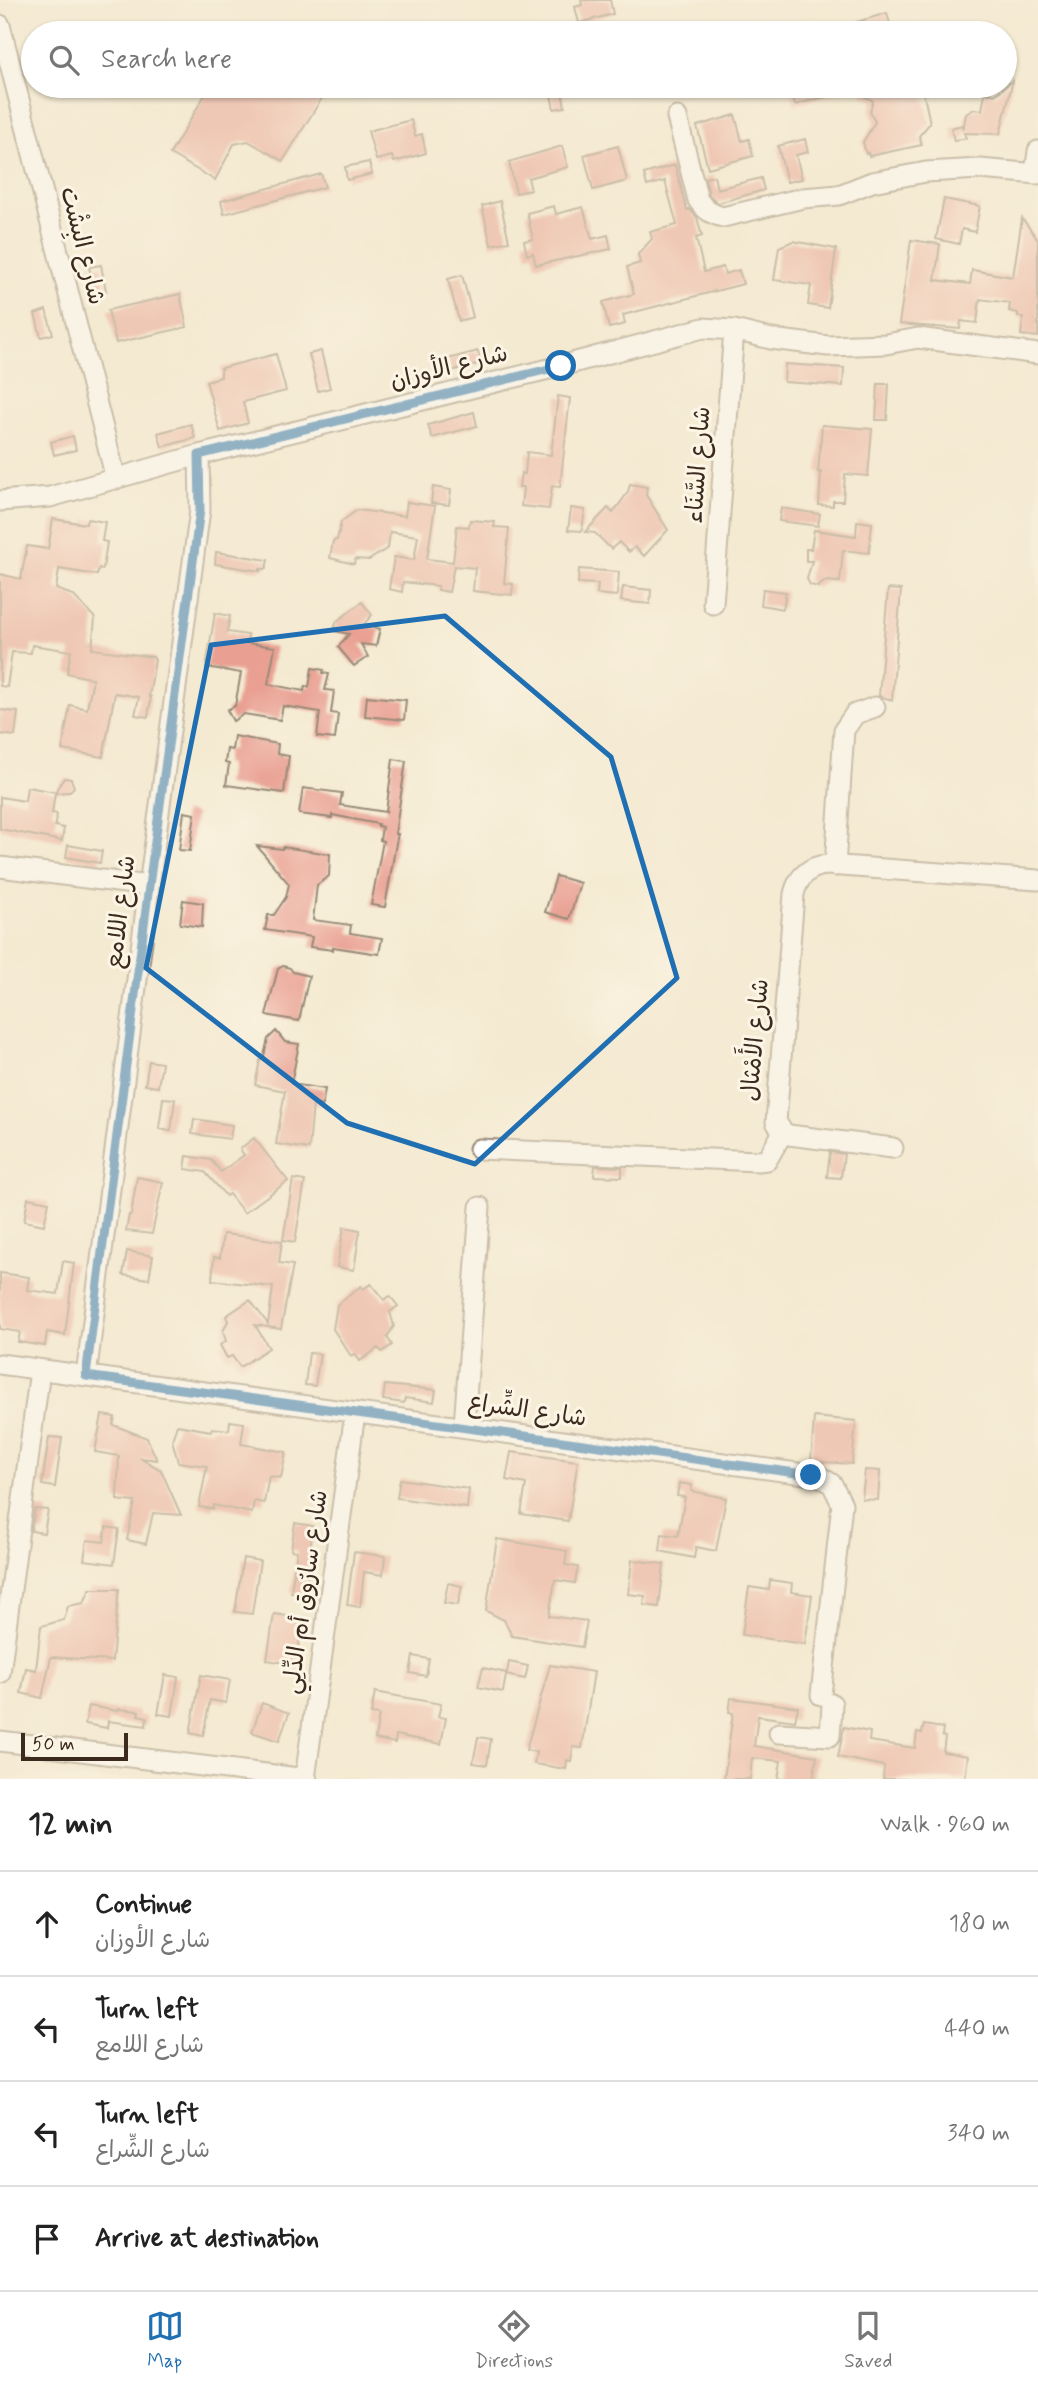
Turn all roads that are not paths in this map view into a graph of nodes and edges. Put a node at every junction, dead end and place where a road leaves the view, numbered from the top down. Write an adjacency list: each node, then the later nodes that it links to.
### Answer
1 (0, 25): 8 (street, شارع البِشْت)
2 (677, 117): 4 (street)
3 (1038, 151): 4 (street)
4 (1036, 174)
5 (734, 330): 6 (street, شارع الأوزان); 7 (street, شارع الأوزان); 10 (street, شارع السَّنَاء)
6 (1038, 354)
7 (199, 455): 8 (street, شارع الأوزان); 15 (street, شارع اللامع)
8 (116, 479): 9 (street, شارع الأوزان)
9 (0, 500)
10 (713, 604)
11 (875, 707): 12 (street)
12 (835, 866): 14 (street, شارع الأَمْثال); 16 (street, شارع الأَمْثال)
13 (0, 867): 15 (street)
14 (1038, 880)
15 (149, 886): 22 (street, شارع اللامع)
16 (783, 1132): 17 (street, شارع الأَمْثال); 18 (street)
17 (893, 1148)
18 (479, 1149)
19 (480, 1207): 24 (street)
20 (0, 1364): 21 (street, شارع الشِّراع)
21 (40, 1370): 22 (street, شارع الشِّراع); 25 (street)
22 (86, 1376): 23 (street, شارع الشِّراع)
23 (355, 1413): 24 (street, شارع الشِّراع); 28 (street, شارع سارُوق أم الدِّلِي)
24 (464, 1426): 26 (street, شارع الشِّراع)
25 (0, 1672)
26 (779, 1733)
27 (0, 1741): 28 (street)
28 (306, 1779)

